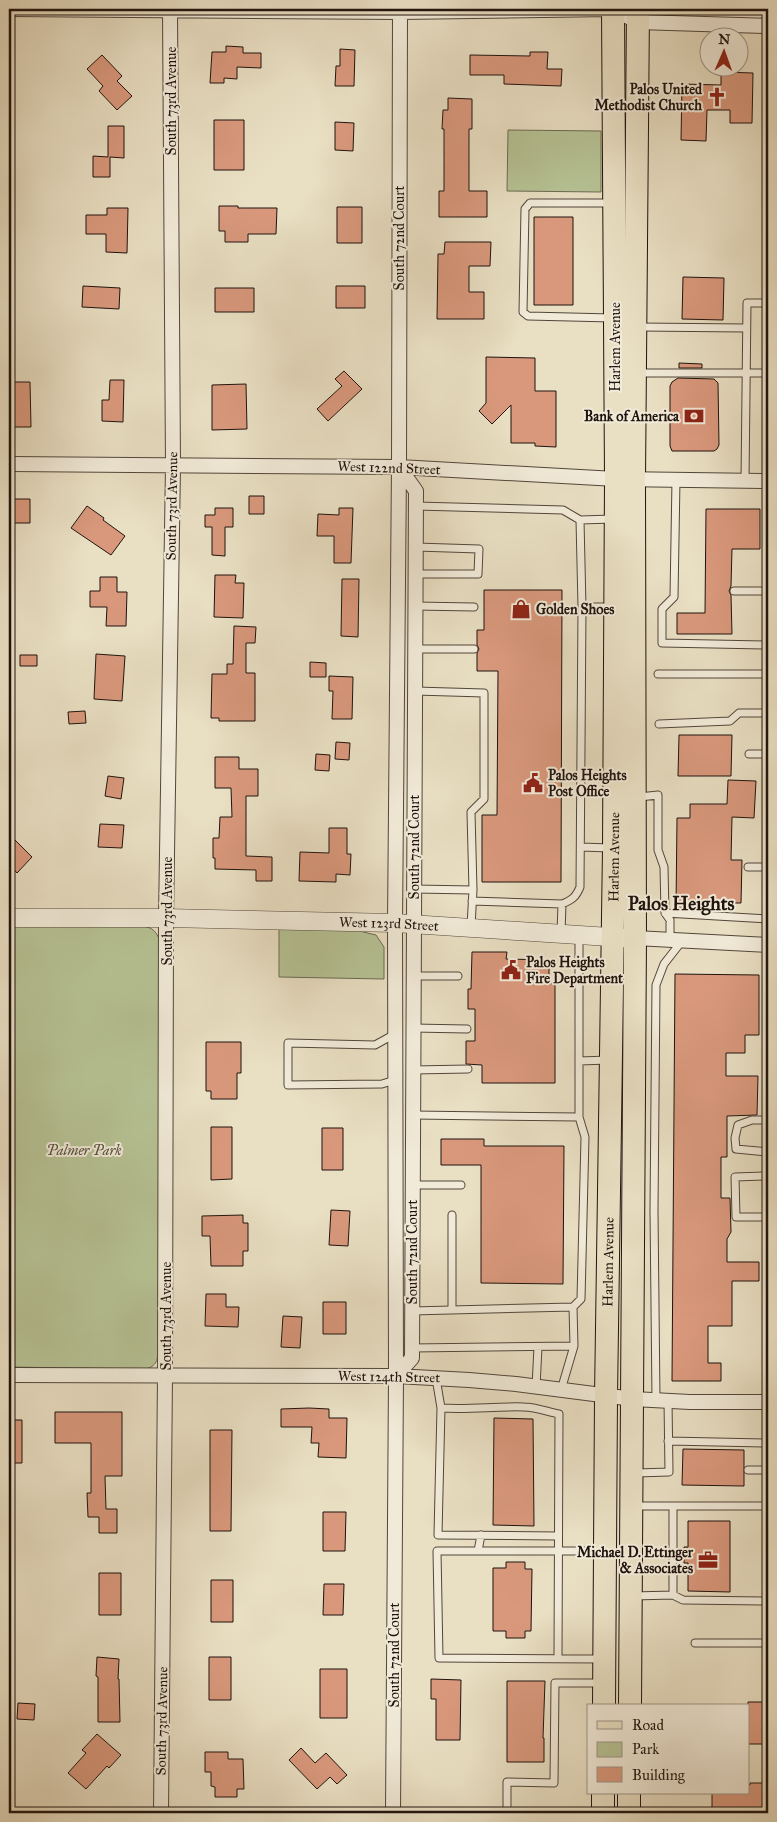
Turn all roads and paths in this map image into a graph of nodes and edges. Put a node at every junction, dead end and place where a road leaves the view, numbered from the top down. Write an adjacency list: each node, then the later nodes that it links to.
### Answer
1 (9, 9): 2 (street)
2 (170, 9): 4 (street); 15 (street, South 73rd Avenue)
3 (613, 9): 4 (street); 5 (street); 7 (main road, Harlem Avenue)
4 (400, 10): 16 (street, South 72nd Court)
5 (638, 16): 6 (street); 9 (main road, Harlem Avenue)
6 (768, 26)
7 (614, 203): 9 (main road, Harlem Avenue); 9 (lane)
8 (768, 303): 10 (lane)
9 (625, 322): 10 (lane); 11 (main road, Harlem Avenue); 17 (main road, Harlem Avenue)
10 (746, 328): 12 (lane)
11 (635, 373): 12 (lane); 17 (main road, Harlem Avenue)
12 (746, 373): 13 (lane); 19 (lane)
13 (768, 373)
14 (9, 464): 15 (street, West 122nd Street)
15 (172, 466): 16 (street, West 122nd Street); 53 (street, South 73rd Avenue)
16 (399, 467): 17 (street, West 122nd Street); 21 (street, South 72nd Court); 55 (street, South 72nd Court)
17 (625, 479): 18 (street, West 122nd Street); 22 (main road, Harlem Avenue); 42 (main road, Harlem Avenue)
18 (676, 480): 19 (street, West 122nd Street); 32 (lane)
19 (745, 481): 20 (street, West 122nd Street)
20 (768, 482)
21 (416, 506): 23 (lane); 24 (street, South 72nd Court)
22 (616, 519): 23 (lane); 31 (main road, Harlem Avenue)
23 (580, 520): 30 (lane)
24 (416, 547): 25 (street, South 72nd Court); 25 (lane)
25 (416, 574): 28 (street, South 72nd Court)
26 (734, 591): 27 (lane)
27 (768, 591)
28 (416, 606): 29 (lane); 33 (street, South 72nd Court)
29 (474, 607)
30 (582, 607): 31 (lane); 43 (lane)
31 (615, 607): 44 (main road, Harlem Avenue)
32 (768, 645)
33 (415, 649): 34 (lane); 37 (street, South 72nd Court)
34 (474, 649)
35 (658, 674): 36 (lane)
36 (768, 674)
37 (415, 692): 47 (street, South 72nd Court); 48 (lane)
38 (768, 713): 39 (lane)
39 (659, 724)
40 (750, 754): 41 (lane)
41 (768, 754)
42 (635, 797): 51 (lane); 60 (main road, Harlem Avenue)
43 (581, 847): 44 (lane); 50 (lane)
44 (614, 848): 60 (main road, Harlem Avenue)
45 (748, 867): 46 (lane)
46 (768, 867)
47 (414, 889): 48 (lane); 56 (street, South 72nd Court)
48 (473, 890): 49 (lane)
49 (472, 901): 50 (lane); 57 (lane)
50 (562, 904): 58 (lane)
51 (665, 914): 54 (lane); 61 (lane)
52 (9, 918): 53 (street, West 123rd Street)
53 (166, 918): 55 (street, West 123rd Street); 90 (street, South 73rd Avenue)
54 (768, 919)
55 (395, 923): 56 (street, West 123rd Street); 67 (street, South 72nd Court)
56 (413, 924): 57 (street, West 123rd Street); 63 (street, South 72nd Court)
57 (471, 928): 58 (street, West 123rd Street)
58 (561, 934): 59 (street, West 123rd Street)
59 (579, 935): 60 (street, West 123rd Street); 69 (lane)
60 (625, 938): 61 (street, West 123rd Street); 68 (main road, Harlem Avenue); 82 (main road, Harlem Avenue)
61 (676, 940): 62 (street, West 123rd Street); 82 (lane)
62 (768, 945)
63 (413, 976): 64 (lane); 65 (street, South 72nd Court)
64 (458, 976)
65 (413, 1028): 66 (lane); 71 (street, South 72nd Court)
66 (467, 1028)
67 (395, 1034): 72 (street, South 72nd Court); 72 (lane)
68 (612, 1060): 69 (lane); 95 (main road, Harlem Avenue)
69 (579, 1061): 74 (lane)
70 (468, 1069): 71 (lane)
71 (413, 1070): 72 (street); 73 (street, South 72nd Court)
72 (395, 1075): 91 (street, South 72nd Court)
73 (412, 1115): 74 (lane); 78 (street, South 72nd Court)
74 (579, 1117): 83 (lane)
75 (768, 1120): 76 (lane)
76 (768, 1152)
77 (768, 1176): 81 (lane)
78 (412, 1185): 79 (lane); 84 (street, South 72nd Court)
79 (461, 1185)
80 (452, 1215): 85 (lane)
81 (768, 1217)
82 (644, 1260): 96 (main road, Harlem Avenue); 97 (lane)
83 (573, 1307): 85 (lane); 87 (lane)
84 (412, 1310): 85 (lane); 88 (street, South 72nd Court)
85 (452, 1310)
86 (538, 1346): 87 (lane); 88 (lane); 93 (lane)
87 (574, 1346): 94 (lane)
88 (412, 1348): 91 (street, South 72nd Court)
89 (9, 1375): 90 (street, West 124th Street)
90 (165, 1375): 91 (street, West 124th Street); 125 (street, South 73rd Avenue)
91 (396, 1376): 92 (street, West 124th Street); 126 (street, South 72nd Court)
92 (436, 1378): 93 (street, West 124th Street); 99 (lane)
93 (536, 1387): 94 (street, West 124th Street)
94 (561, 1390): 95 (street, West 124th Street)
95 (606, 1396): 96 (street, West 124th Street); 111 (main road, Harlem Avenue)
96 (633, 1399): 97 (street, West 124th Street); 104 (main road, Harlem Avenue)
97 (662, 1401): 98 (street, West 124th Street); 100 (lane)
98 (768, 1402)
99 (441, 1408): 108 (lane); 109 (lane)
100 (668, 1441): 101 (lane); 104 (lane)
101 (768, 1443)
102 (748, 1470): 103 (lane)
103 (768, 1470)
104 (632, 1473): 105 (main road, Harlem Avenue)
105 (632, 1506): 106 (lane); 114 (main road, Harlem Avenue)
106 (673, 1506): 107 (lane); 113 (lane)
107 (768, 1506)
108 (482, 1535): 109 (lane); 110 (lane)
109 (558, 1536): 112 (lane)
110 (478, 1551): 112 (lane); 118 (lane)
111 (605, 1551): 112 (lane); 119 (main road, Harlem Avenue)
112 (558, 1552): 118 (lane)
113 (673, 1595): 114 (lane); 115 (lane)
114 (631, 1596): 122 (main road, Harlem Avenue)
115 (768, 1601)
116 (695, 1643): 117 (lane)
117 (768, 1643)
118 (558, 1659): 119 (lane)
119 (604, 1659): 120 (main road, Harlem Avenue)
120 (604, 1683): 121 (main road, Harlem Avenue); 127 (lane)
121 (604, 1704)
122 (630, 1704)
123 (603, 1794): 128 (main road)
124 (629, 1794): 129 (main road)
125 (161, 1813)
126 (393, 1813)
127 (506, 1813)
128 (603, 1813)
129 (629, 1813)

